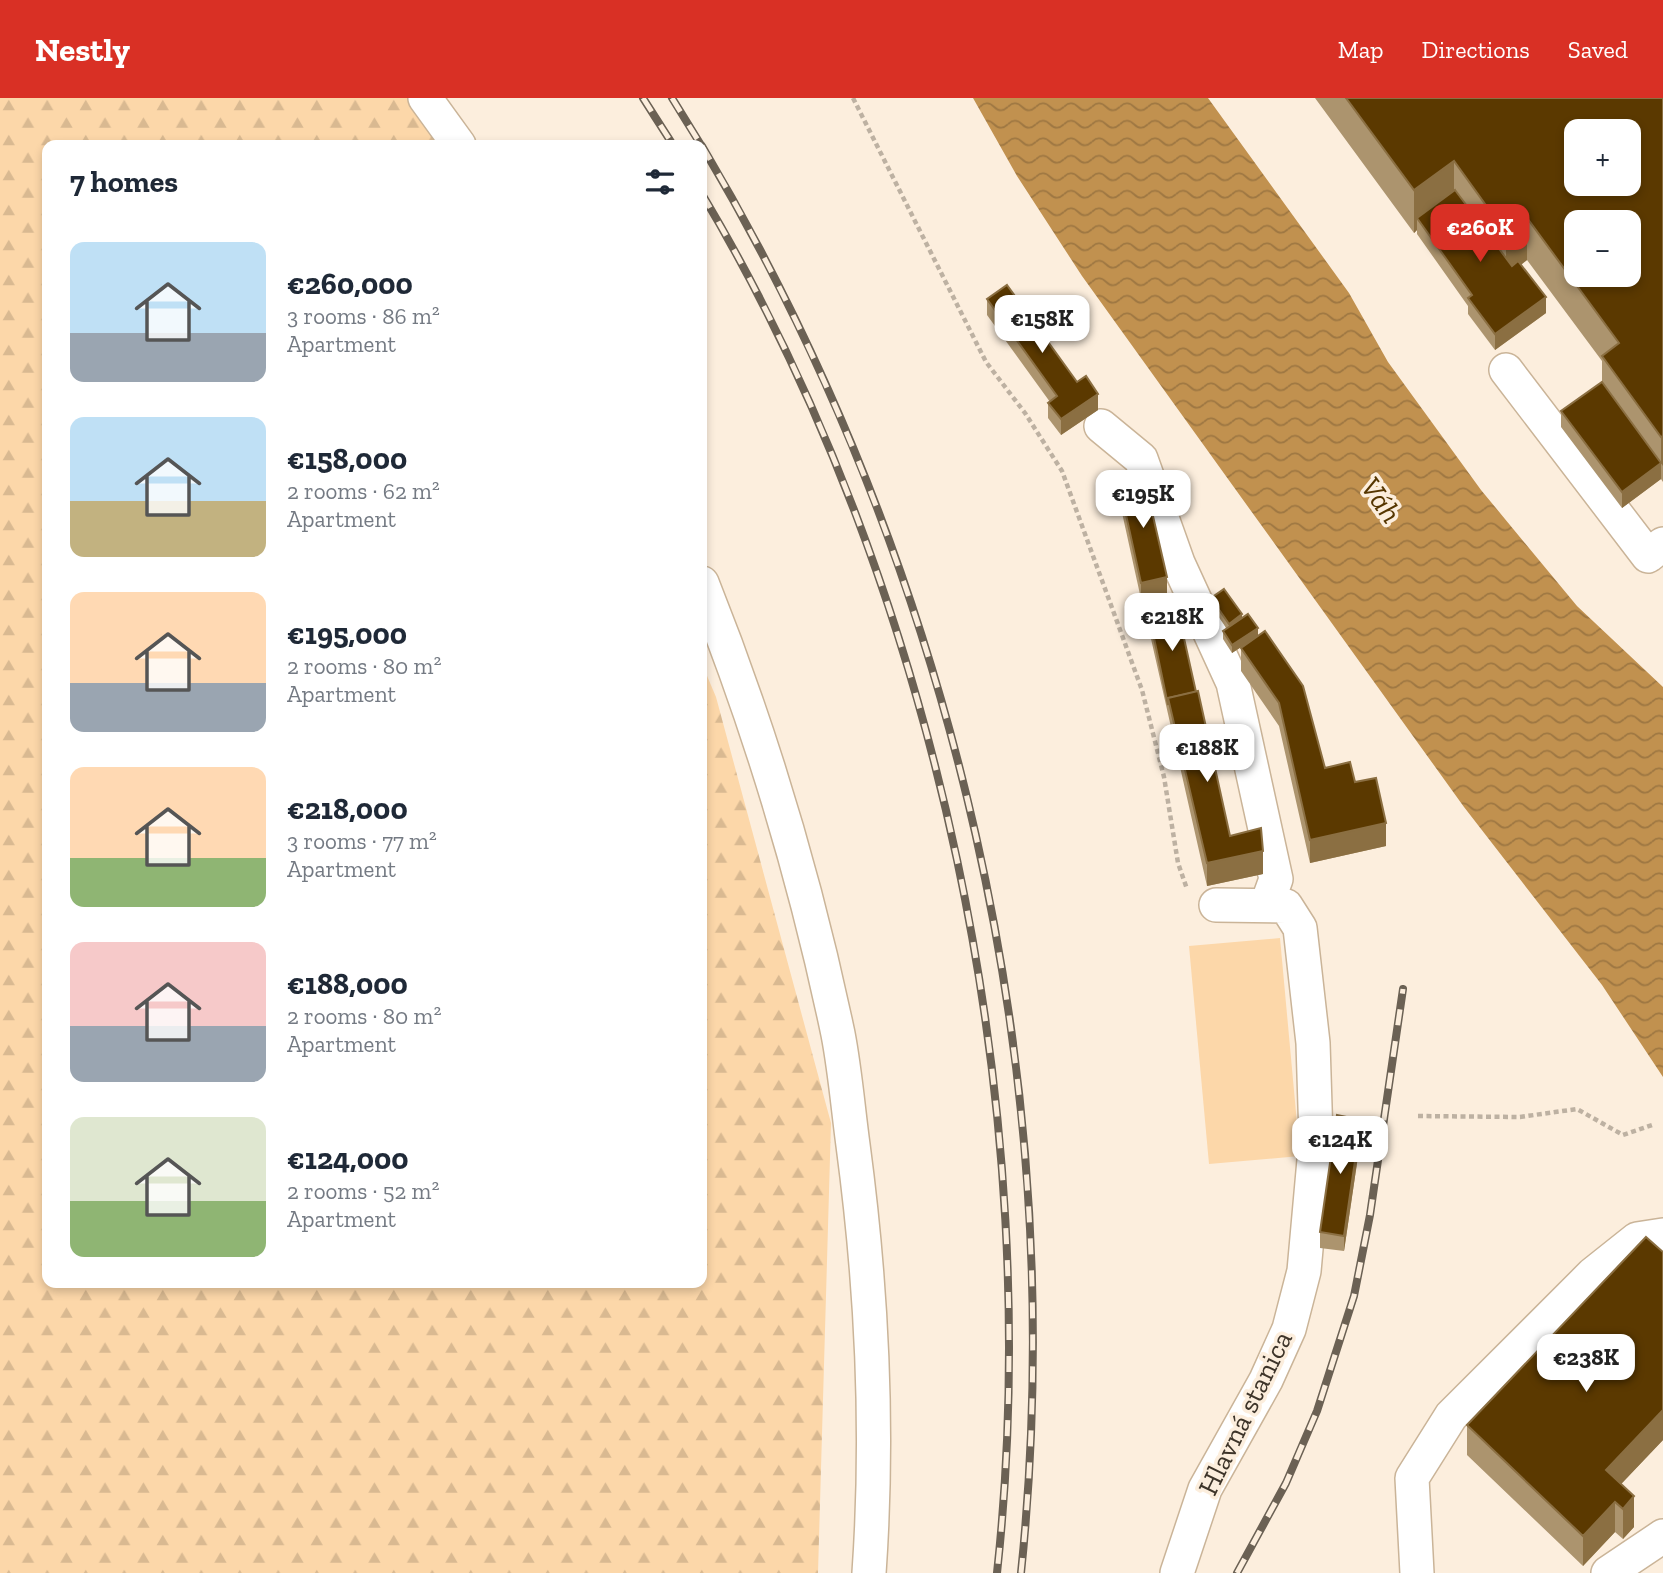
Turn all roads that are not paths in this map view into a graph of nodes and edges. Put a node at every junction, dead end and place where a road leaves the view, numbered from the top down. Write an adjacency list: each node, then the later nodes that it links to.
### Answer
1 (425, 98): 2 (street)
2 (455, 140)
3 (1506, 370): 5 (street)
4 (1101, 426): 7 (street)
5 (1663, 544)
6 (707, 595): 11 (street)
7 (1267, 904): 8 (street); 12 (street, Hlavná stanica)
8 (1216, 905)
9 (1663, 1235): 13 (street)
10 (1663, 1536): 14 (street)
11 (869, 1573)
12 (1177, 1573)
13 (1417, 1573)
14 (1608, 1573)

